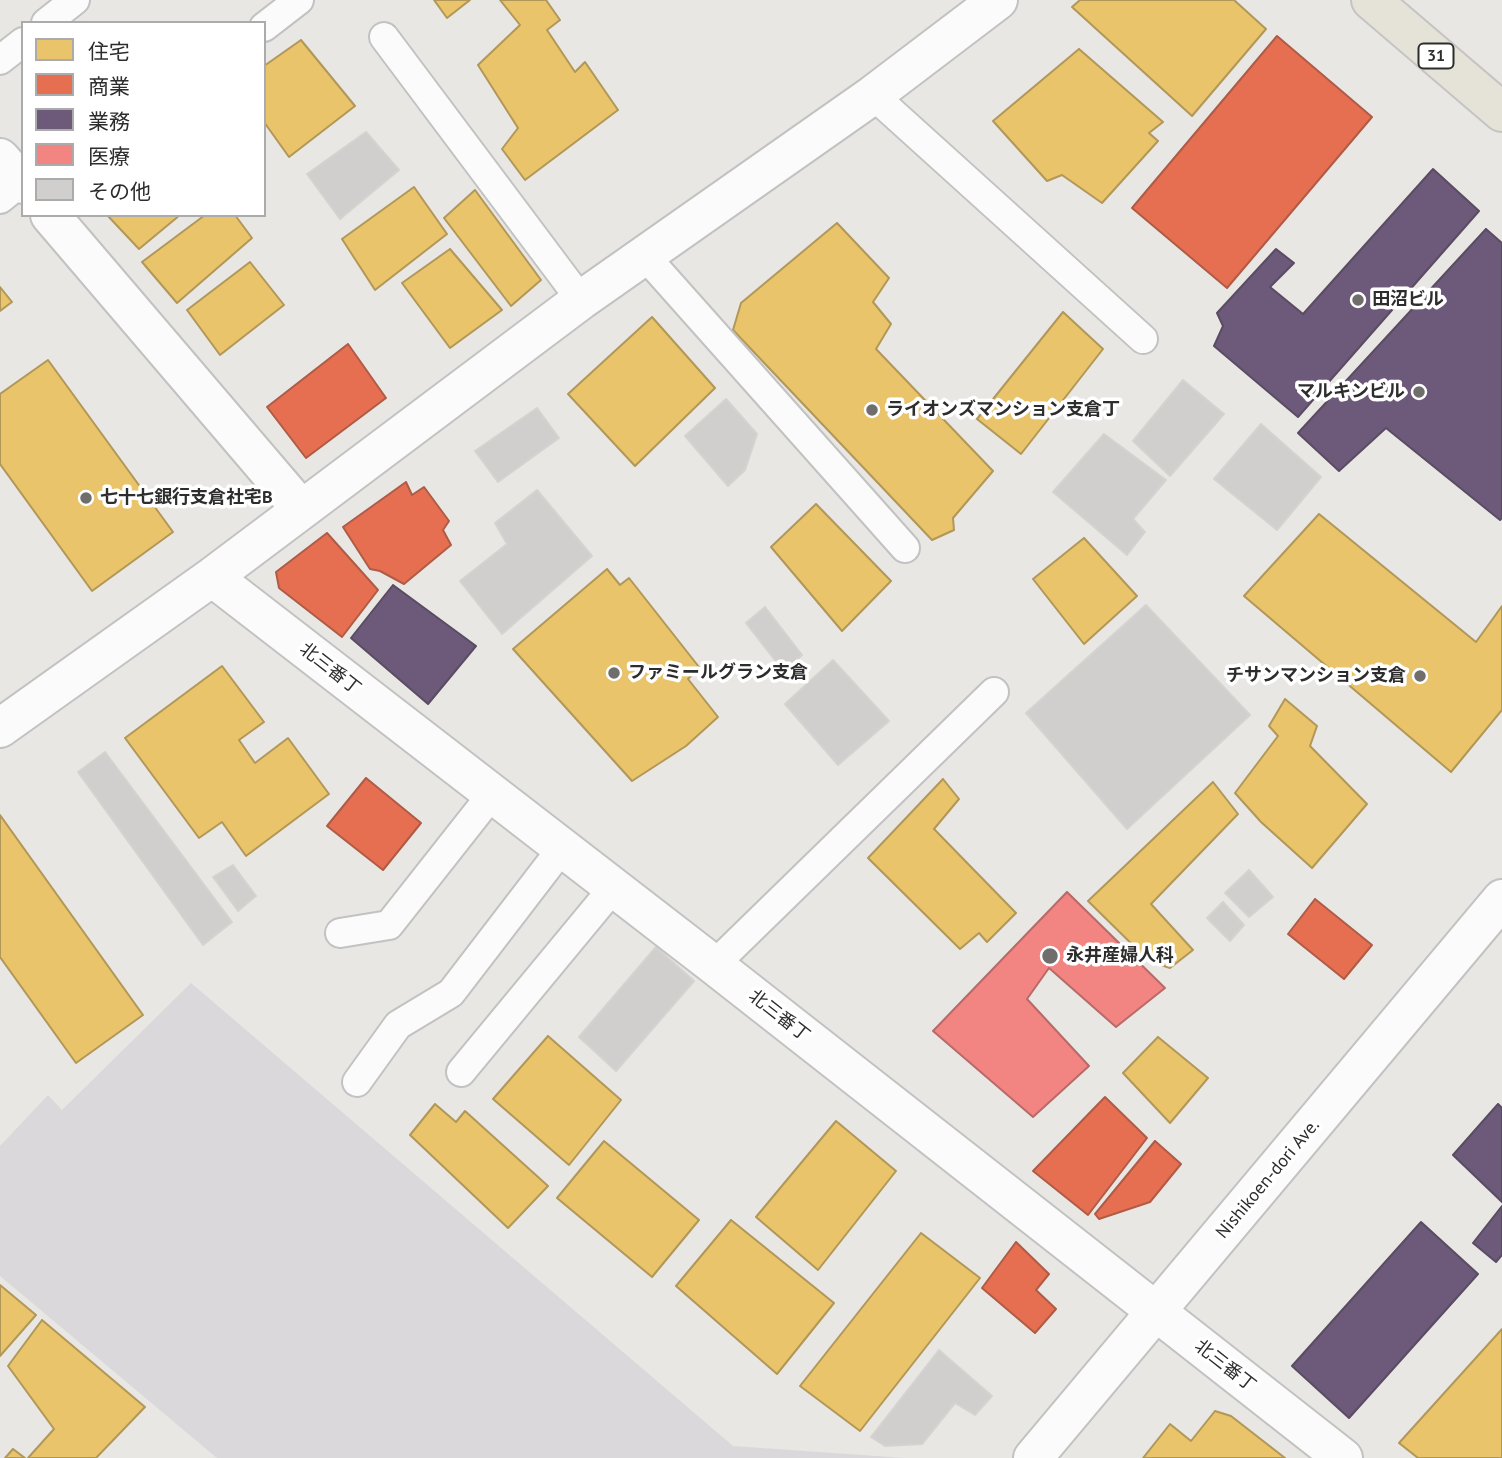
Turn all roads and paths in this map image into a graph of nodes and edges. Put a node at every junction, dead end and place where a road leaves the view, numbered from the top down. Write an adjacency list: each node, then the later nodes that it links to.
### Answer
1 (75, 0): 5 (lane)
2 (299, 0): 6 (lane)
3 (998, 0): 10 (street)
4 (1371, 0): 11 (main road, 31)
5 (49, 21)
6 (266, 25)
7 (384, 37): 14 (lane)
8 (21, 43): 9 (lane)
9 (0, 60)
10 (873, 95): 13 (street); 15 (lane)
11 (1502, 112)
12 (52, 217): 16 (street)
13 (646, 257): 14 (street); 17 (lane)
14 (582, 300): 16 (street)
15 (1143, 339)
16 (300, 509): 18 (street)
17 (905, 548)
18 (212, 577): 20 (street); 21 (street, 北三番丁)
19 (994, 692): 26 (lane)
20 (0, 728)
21 (492, 793): 22 (street, 北三番丁); 25 (lane)
22 (563, 847): 23 (street, 北三番丁); 28 (lane)
23 (614, 887): 26 (street, 北三番丁); 27 (lane)
24 (1502, 899): 29 (street, Nishikoen-dori Ave.)
25 (340, 933)
26 (714, 965): 29 (street, 北三番丁)
27 (461, 1072)
28 (357, 1082)
29 (1156, 1312): 30 (street, Nishikoen-dori Ave.); 31 (street, 北三番丁)
30 (1033, 1458)
31 (1343, 1458)

